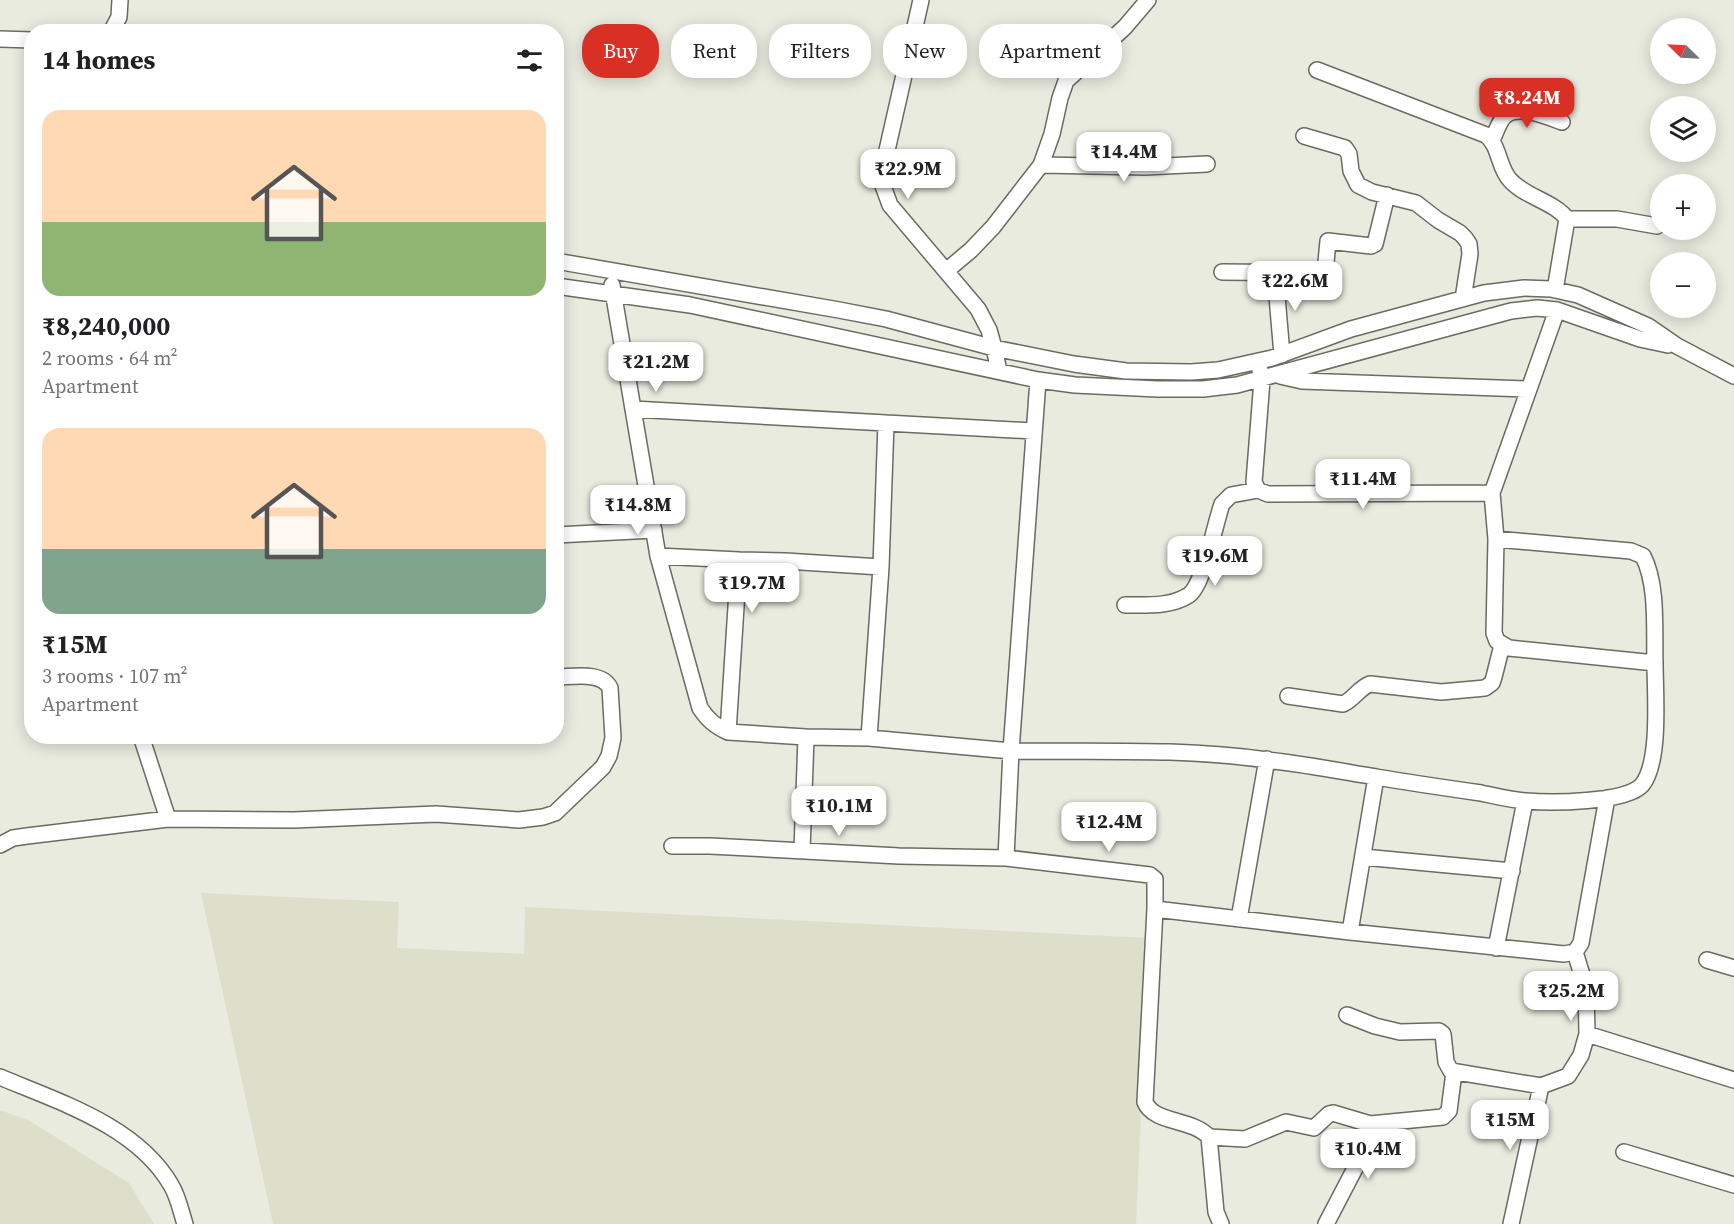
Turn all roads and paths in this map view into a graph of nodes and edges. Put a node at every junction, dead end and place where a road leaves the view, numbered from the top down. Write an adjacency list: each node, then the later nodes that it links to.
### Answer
1 (120, 0): 4 (street)
2 (921, 0): 18 (street)
3 (1148, 0): 12 (street)
4 (116, 24)
5 (0, 39): 6 (street)
6 (24, 40)
7 (1317, 70): 10 (street)
8 (1562, 122): 10 (street)
9 (1304, 136): 13 (street)
10 (1492, 140): 14 (street)
11 (1207, 164): 12 (street)
12 (1041, 165): 18 (street)
13 (1387, 195): 20 (street); 24 (street)
14 (1567, 219): 15 (street); 22 (street)
15 (1650, 225)
16 (564, 262): 17 (street)
17 (610, 270): 23 (street); 25 (street)
18 (946, 271): 29 (street)
19 (1222, 272): 20 (street)
20 (1275, 273): 30 (street)
21 (564, 287): 23 (street)
22 (1555, 290): 24 (street); 28 (street)
23 (613, 293): 27 (street); 38 (street)
24 (1463, 298): 30 (street)
25 (839, 310): 27 (street); 29 (street)
26 (1557, 310): 28 (street); 33 (street); 37 (street)
27 (837, 337): 32 (street)
28 (1677, 346): 34 (street)
29 (994, 348): 31 (street); 32 (street)
30 (1282, 355): 31 (street)
31 (1258, 362): 36 (street)
32 (999, 371): 35 (street)
33 (1277, 375): 36 (street); 37 (street)
34 (1734, 376)
35 (1038, 380): 36 (street); 40 (street)
36 (1262, 380): 41 (street)
37 (1529, 389): 42 (street)
38 (633, 409): 39 (street); 43 (street)
39 (886, 423): 40 (street); 48 (street)
40 (1033, 431): 58 (street)
41 (1258, 490): 42 (street); 49 (street)
42 (1492, 493): 45 (street)
43 (641, 531): 44 (street); 46 (street)
44 (564, 535)
45 (1496, 539): 50 (street); 51 (street)
46 (658, 556): 47 (street); 54 (street)
47 (739, 560): 48 (street); 54 (street)
48 (882, 567): 56 (street)
49 (1125, 606)
50 (1502, 645): 51 (street); 53 (street)
51 (1655, 663): 61 (street)
52 (564, 677): 63 (street)
53 (1288, 696)
54 (728, 732): 55 (street)
55 (806, 737): 56 (street); 66 (street)
56 (869, 738): 58 (street)
57 (144, 744): 63 (street)
58 (1011, 751): 59 (street); 68 (street)
59 (1267, 759): 60 (street); 71 (street)
60 (1376, 777): 62 (street); 67 (street)
61 (1607, 798): 62 (street); 74 (street)
62 (1525, 801): 69 (street)
63 (168, 819): 64 (street)
64 (0, 845)
65 (672, 846): 66 (street)
66 (802, 851): 68 (street)
67 (1363, 857): 69 (street); 72 (street)
68 (1006, 858): 70 (street)
69 (1512, 871): 73 (street)
70 (1155, 909): 71 (street); 84 (street)
71 (1239, 920): 72 (street)
72 (1350, 932): 73 (street)
73 (1496, 948): 74 (street)
74 (1575, 952): 78 (street)
75 (1707, 960): 76 (street)
76 (1734, 968)
77 (1347, 1015): 79 (street)
78 (1587, 1034): 81 (street); 82 (street)
79 (1454, 1072): 82 (street); 83 (street)
80 (0, 1077): 87 (street)
81 (1734, 1080)
82 (1541, 1086): 90 (street)
83 (1370, 1124): 84 (street); 89 (street)
84 (1209, 1137): 88 (street)
85 (1624, 1152): 86 (street)
86 (1734, 1185)
87 (185, 1224)
88 (1221, 1224)
89 (1326, 1224)
90 (1511, 1224)

